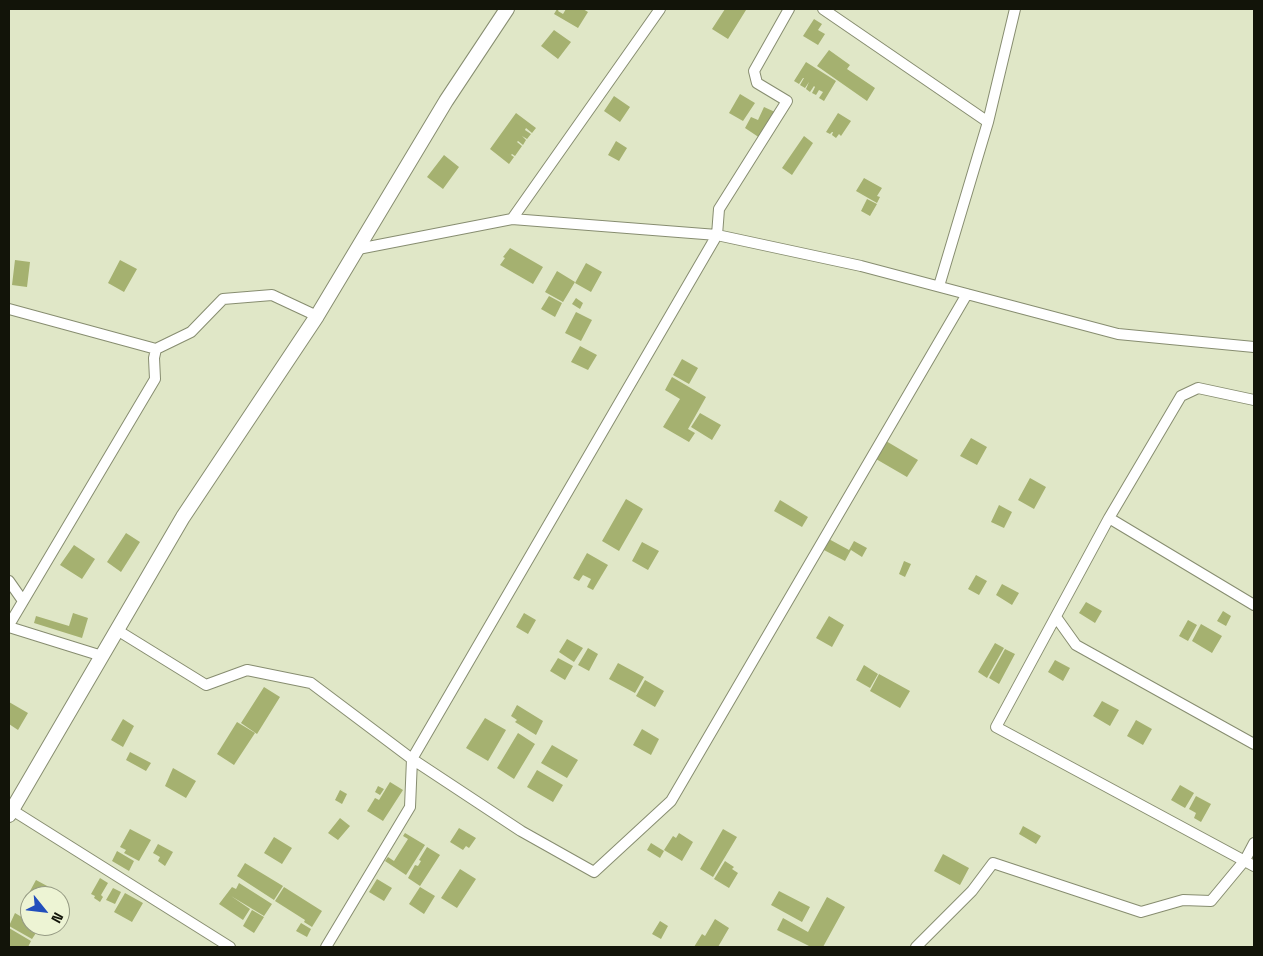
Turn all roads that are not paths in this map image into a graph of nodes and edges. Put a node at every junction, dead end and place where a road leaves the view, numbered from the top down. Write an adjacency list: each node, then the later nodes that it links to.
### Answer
1 (507, 9): 9 (street)
2 (660, 9): 7 (street)
3 (789, 9): 8 (street)
4 (823, 9): 6 (street)
5 (1015, 9): 6 (street)
6 (988, 122): 10 (street)
7 (512, 219): 8 (street); 9 (street)
8 (717, 234): 10 (street); 26 (street)
9 (358, 249): 13 (street)
10 (939, 286): 11 (street)
11 (967, 294): 14 (street); 26 (street)
12 (9, 309): 15 (street)
13 (318, 316): 15 (street); 23 (street)
14 (1254, 347)
15 (156, 349): 19 (street)
16 (1254, 400): 17 (street)
17 (1109, 518): 20 (street); 21 (street)
18 (9, 582): 19 (street)
19 (23, 601): 22 (street)
20 (1254, 605)
21 (1056, 617): 25 (street); 29 (street)
22 (9, 626): 24 (street)
23 (117, 630): 24 (street); 26 (street)
24 (102, 656): 27 (street)
25 (1254, 744)
26 (412, 759): 31 (street)
27 (10, 812): 30 (street)
28 (1254, 843): 29 (street)
29 (1250, 863): 32 (street)
30 (230, 947)
31 (326, 947)
32 (916, 947)

